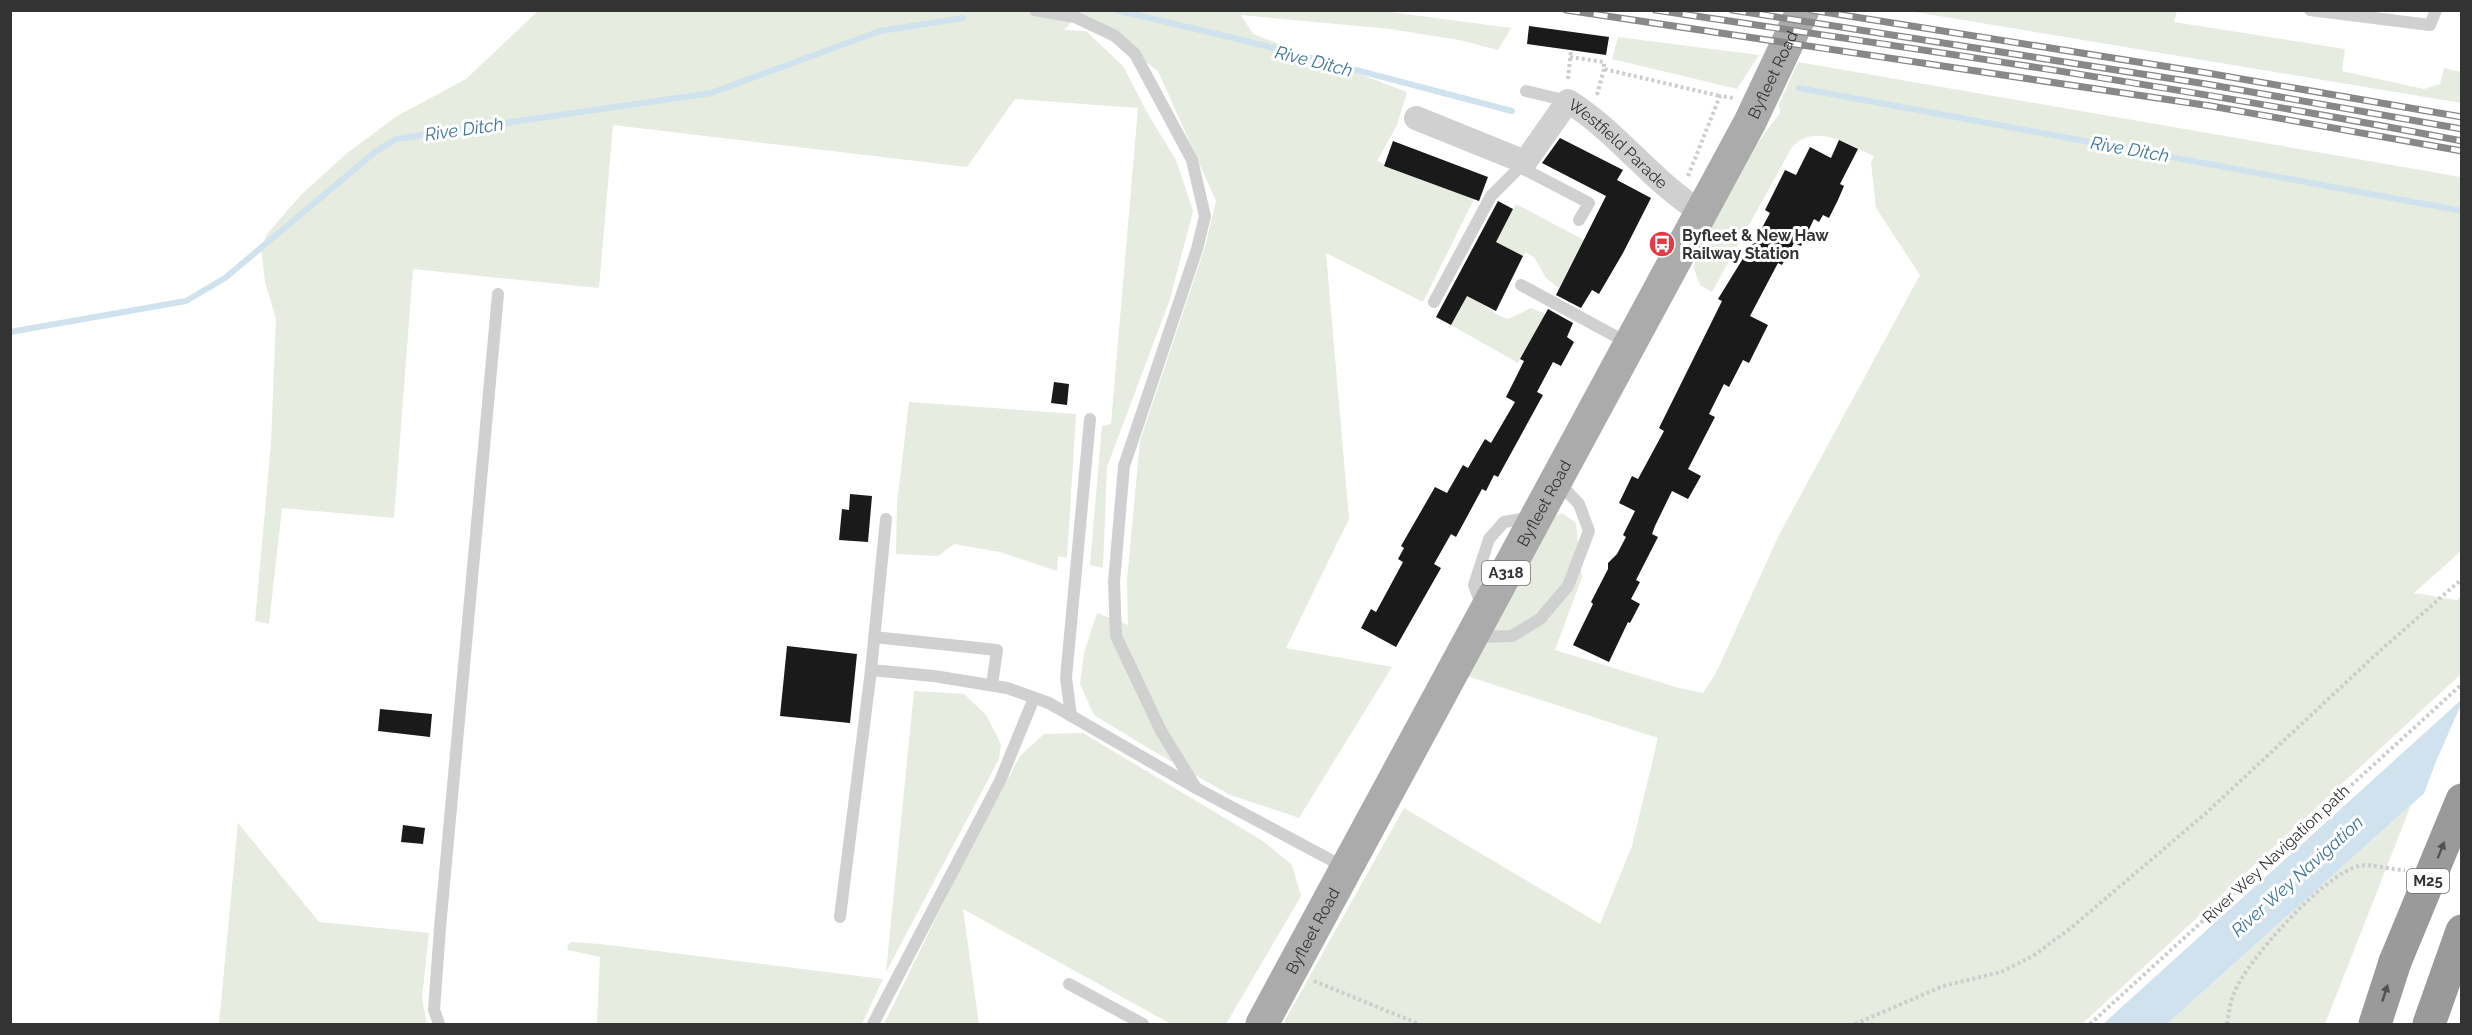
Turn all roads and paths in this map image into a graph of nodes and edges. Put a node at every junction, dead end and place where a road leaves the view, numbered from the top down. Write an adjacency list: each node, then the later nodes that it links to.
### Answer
1 (1035, 10): 31 (lane)
2 (1803, 10): 14 (main road, Byfleet Road / A318)
3 (2310, 10): 4 (lane)
4 (2436, 10)
5 (1571, 50): 6 (path)
6 (1570, 57): 8 (path, Byfleet Road); 10 (path)
7 (1526, 91): 10 (lane, Westfield Parade)
8 (1720, 96): 9 (path, Byfleet Road); 13 (path)
9 (1739, 99)
10 (1567, 101): 12 (street); 14 (street, Westfield Parade)
11 (1416, 118): 12 (street)
12 (1523, 164): 15 (lane); 18 (lane)
13 (1685, 182)
14 (1701, 212): 19 (main road, Byfleet Road / A318)
15 (1580, 220)
16 (1521, 285): 19 (lane)
17 (498, 294): 39 (lane)
18 (1434, 302)
19 (1629, 344): 21 (main road, Byfleet Road / A318)
20 (1090, 419): 30 (lane)
21 (1556, 480): 24 (main road, Byfleet Road / A318); 24 (lane)
22 (886, 519): 25 (lane)
23 (2462, 579): 44 (path)
24 (1478, 625): 34 (main road, Byfleet Road / A318)
25 (874, 637): 26 (lane); 28 (lane)
26 (871, 670): 28 (lane); 35 (lane)
27 (2462, 684): 45 (path, River Wey Navigation path)
28 (992, 685): 29 (lane)
29 (1034, 698): 30 (lane); 40 (lane)
30 (1071, 716): 31 (lane)
31 (1196, 788): 34 (lane)
32 (2462, 800): 47 (highway, M25, one-way to 32, bridge)
33 (2359, 865): 46 (path)
34 (1347, 868): 37 (main road, Byfleet Road / A318)
35 (840, 917)
36 (2462, 931): 48 (highway)
37 (1291, 971): 42 (main road, Byfleet Road / A318); 43 (path)
38 (1069, 984): 41 (lane)
39 (439, 1024)
40 (873, 1024)
41 (1143, 1024)
42 (1262, 1024)
43 (1419, 1024)
44 (1855, 1024)
45 (2090, 1024)
46 (2227, 1024)
47 (2375, 1024)
48 (2429, 1024)

